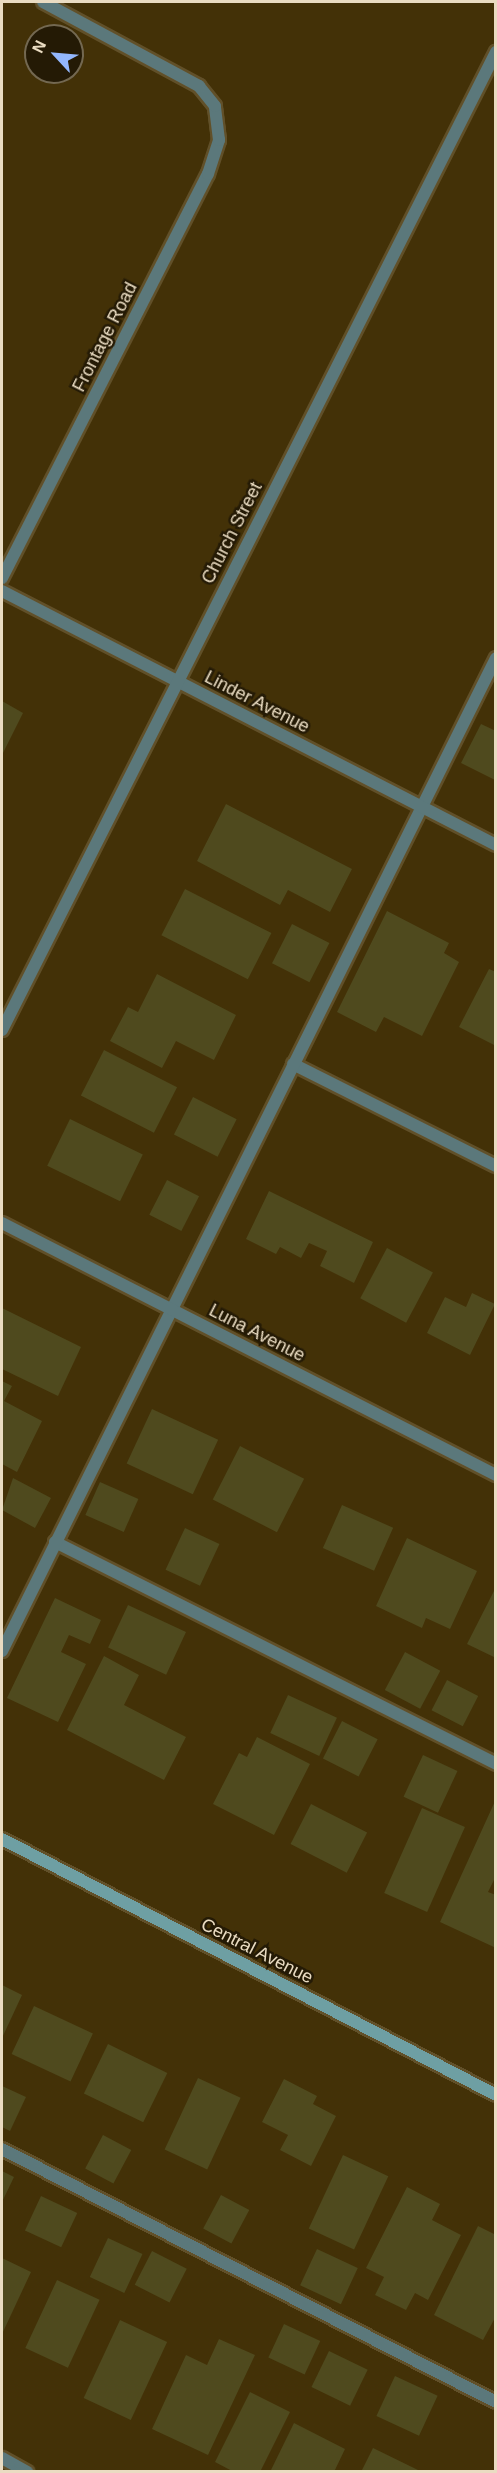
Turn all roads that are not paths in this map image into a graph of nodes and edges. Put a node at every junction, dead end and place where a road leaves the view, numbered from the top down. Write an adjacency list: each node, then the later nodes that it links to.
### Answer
1 (43, 2): 3 (street, Frontage Road)
2 (495, 52): 6 (street, Church Street)
3 (2, 578)
4 (2, 591): 6 (street, Linder Avenue)
5 (495, 658): 7 (street)
6 (177, 681): 7 (street, Linder Avenue); 9 (street, Church Street)
7 (421, 807): 8 (street, Linder Avenue); 10 (street)
8 (495, 845)
9 (2, 1030)
10 (293, 1064): 11 (street); 13 (street)
11 (495, 1166)
12 (2, 1223): 13 (street, Luna Avenue)
13 (170, 1309): 14 (street, Luna Avenue); 15 (street)
14 (495, 1474)
15 (55, 1542): 16 (street); 17 (street)
16 (2, 1651)
17 (495, 1764)
18 (2, 1839): 19 (main road, Central Avenue)
19 (495, 2095)
20 (2, 2150): 21 (street)
21 (495, 2402)
22 (2, 2458): 23 (street)
23 (27, 2472)

